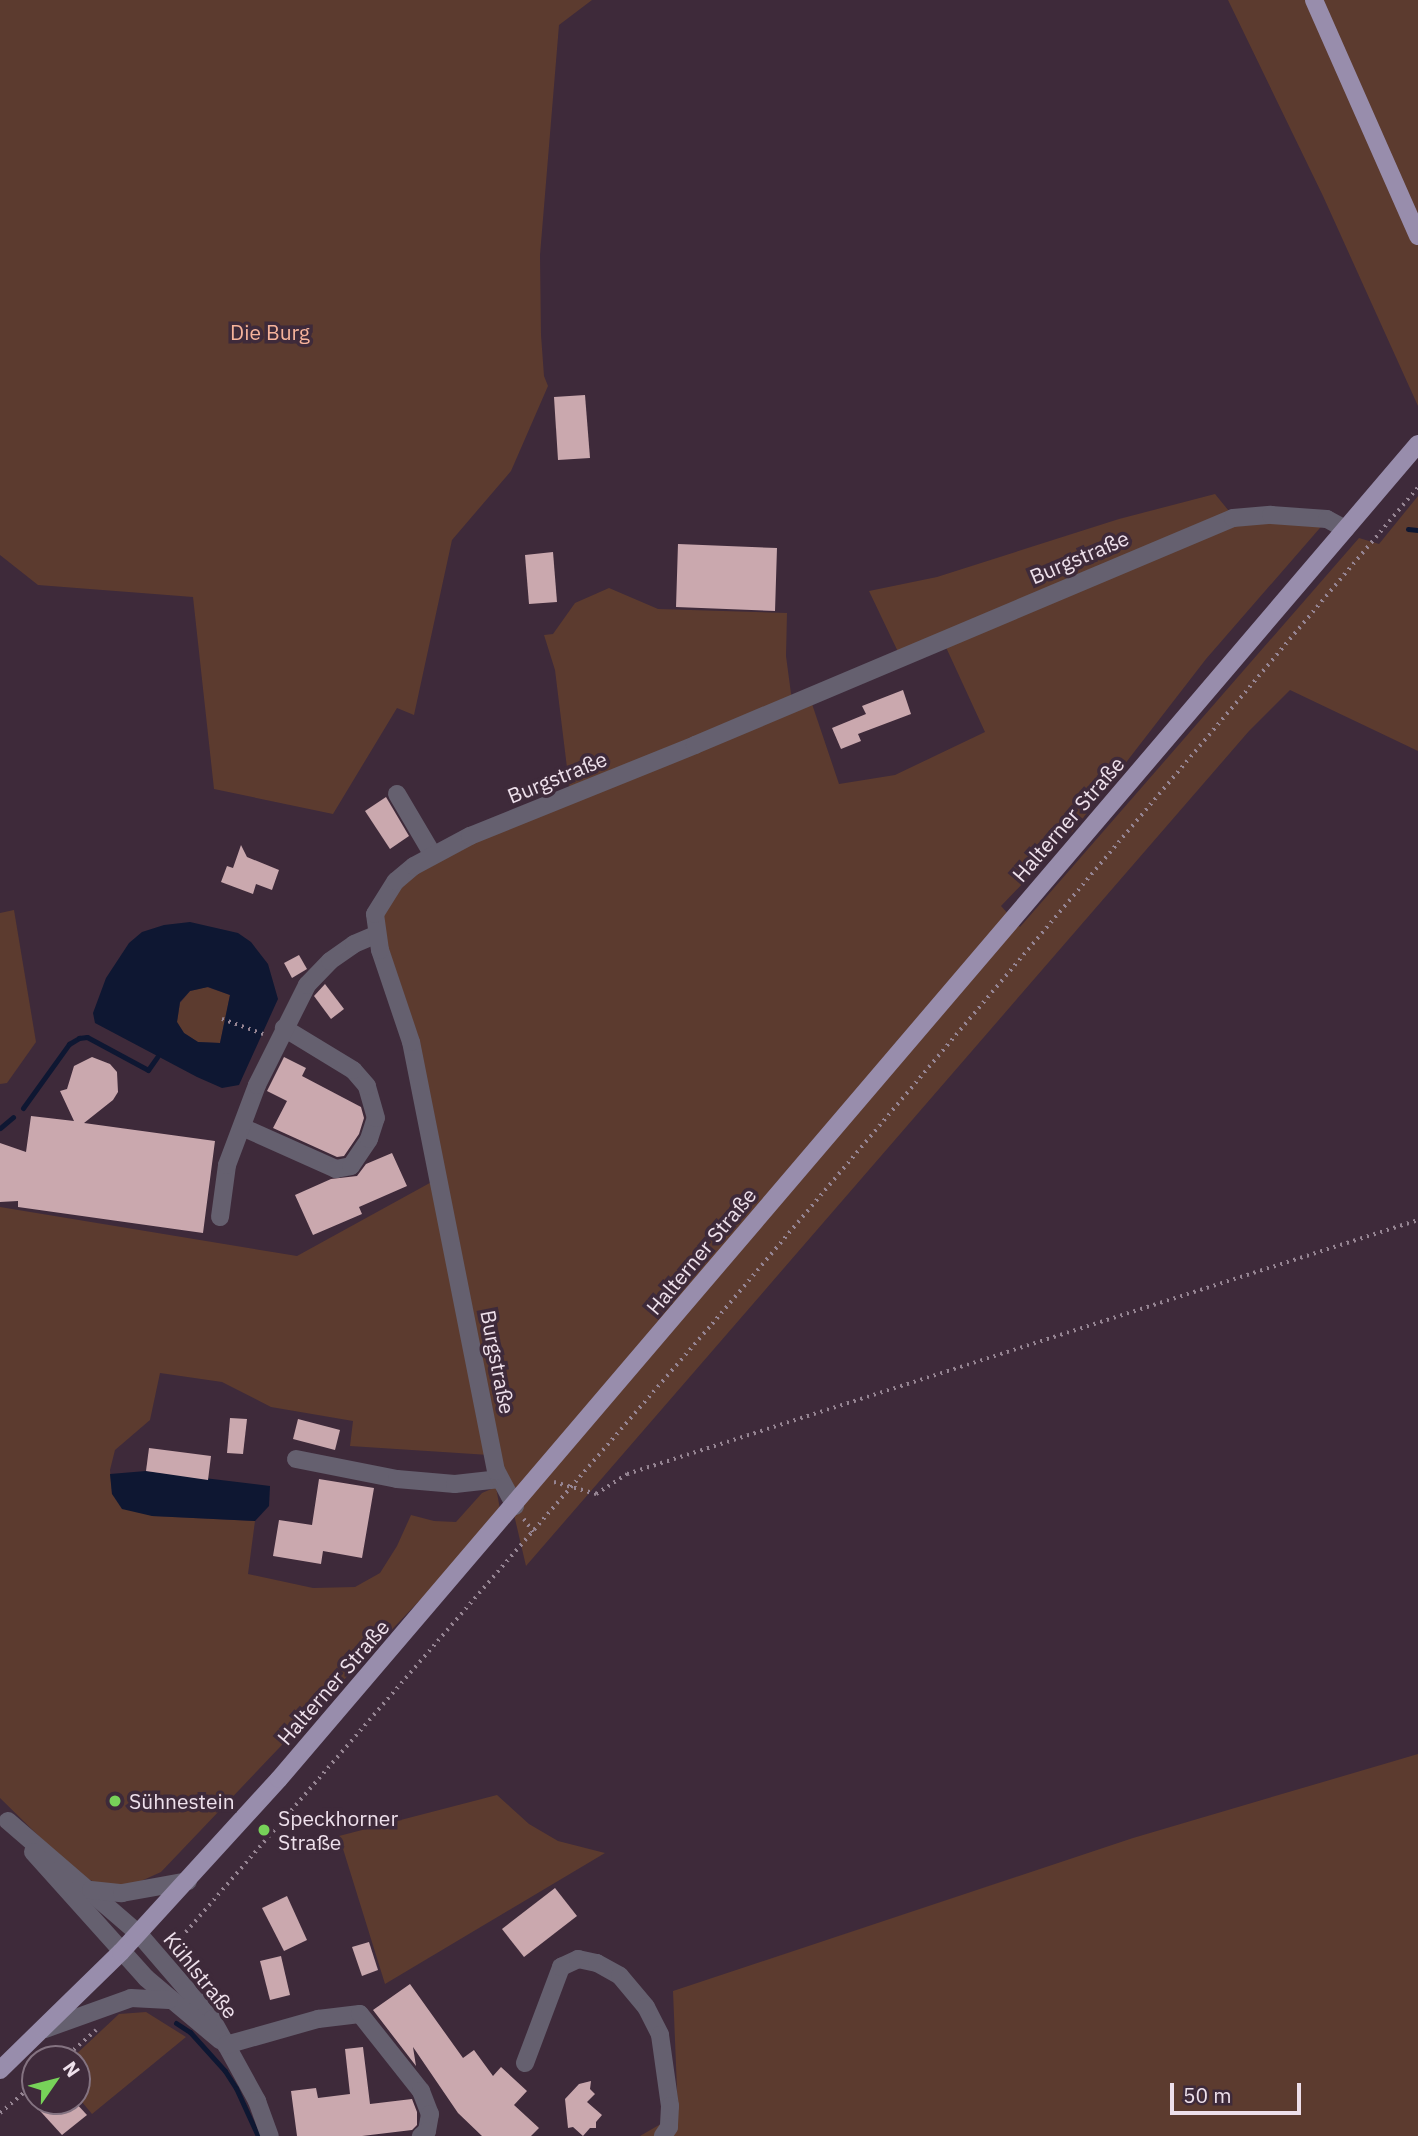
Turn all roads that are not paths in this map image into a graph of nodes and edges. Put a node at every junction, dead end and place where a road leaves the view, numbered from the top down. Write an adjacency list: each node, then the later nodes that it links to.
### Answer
1 (1314, 0): 2 (main road)
2 (1418, 236)
3 (1418, 444): 4 (main road, Halterner Straße)
4 (1345, 529): 6 (street, Burgstraße); 13 (main road, Halterner Straße)
5 (397, 794): 6 (street)
6 (433, 855): 7 (street, Burgstraße)
7 (377, 934): 8 (street); 12 (street, Burgstraße)
8 (281, 1034): 9 (street); 9 (street)
9 (242, 1127): 10 (street)
10 (220, 1217)
11 (296, 1459): 12 (street)
12 (500, 1479): 13 (street, Burgstraße)
13 (515, 1506): 15 (main road, Halterner Straße)
14 (4, 1817): 16 (street); 18 (street)
15 (188, 1881): 16 (street); 17 (main road, Halterner Straße)
16 (91, 1890): 17 (street)
17 (139, 1934): 18 (main road, Halterner Straße); 21 (street, Kühlstraße)
18 (121, 1952): 19 (street, Kühlstraße); 20 (main road, Halterner Straße)
19 (169, 2000): 20 (street, Kühlstraße); 21 (street, Kühlstraße)
20 (45, 2029): 23 (main road, Halterner Straße)
21 (226, 2045): 24 (street, Kühlstraße); 25 (street)
22 (525, 2063): 26 (street)
23 (0, 2070)
24 (270, 2136)
25 (421, 2136)
26 (663, 2136)

